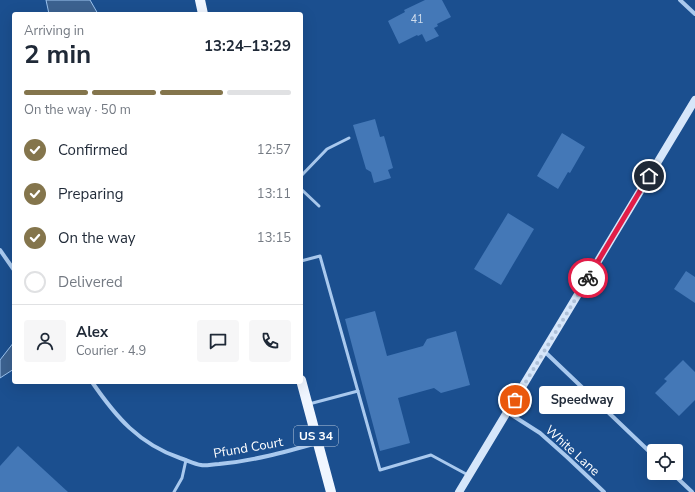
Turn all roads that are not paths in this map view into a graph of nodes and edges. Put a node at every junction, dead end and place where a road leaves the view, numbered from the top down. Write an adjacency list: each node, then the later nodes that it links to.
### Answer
1 (200, 0): 3 (main road)
2 (680, 0): 4 (street)
3 (203, 12)
4 (695, 14)
5 (695, 100): 13 (main road)
6 (349, 138): 7 (lane)
7 (303, 174)
8 (303, 191): 9 (lane)
9 (319, 206)
10 (0, 250): 12 (street)
11 (303, 260): 16 (lane)
12 (12, 267)
13 (544, 351): 18 (main road); 20 (street)
14 (93, 384): 21 (street, Pfund Court)
15 (302, 384): 17 (main road, US 34)
16 (358, 391): 17 (lane); 22 (lane)
17 (308, 404): 19 (main road, US 34)
18 (507, 412): 22 (main road); 27 (street, White Lane)
19 (318, 443): 21 (street, Pfund Court); 25 (main road, US 34)
20 (647, 449)
21 (186, 460): 24 (lane)
22 (469, 476): 26 (main road)
23 (679, 480): 28 (street)
24 (174, 492)
25 (331, 492)
26 (459, 492)
27 (604, 492)
28 (692, 492)

